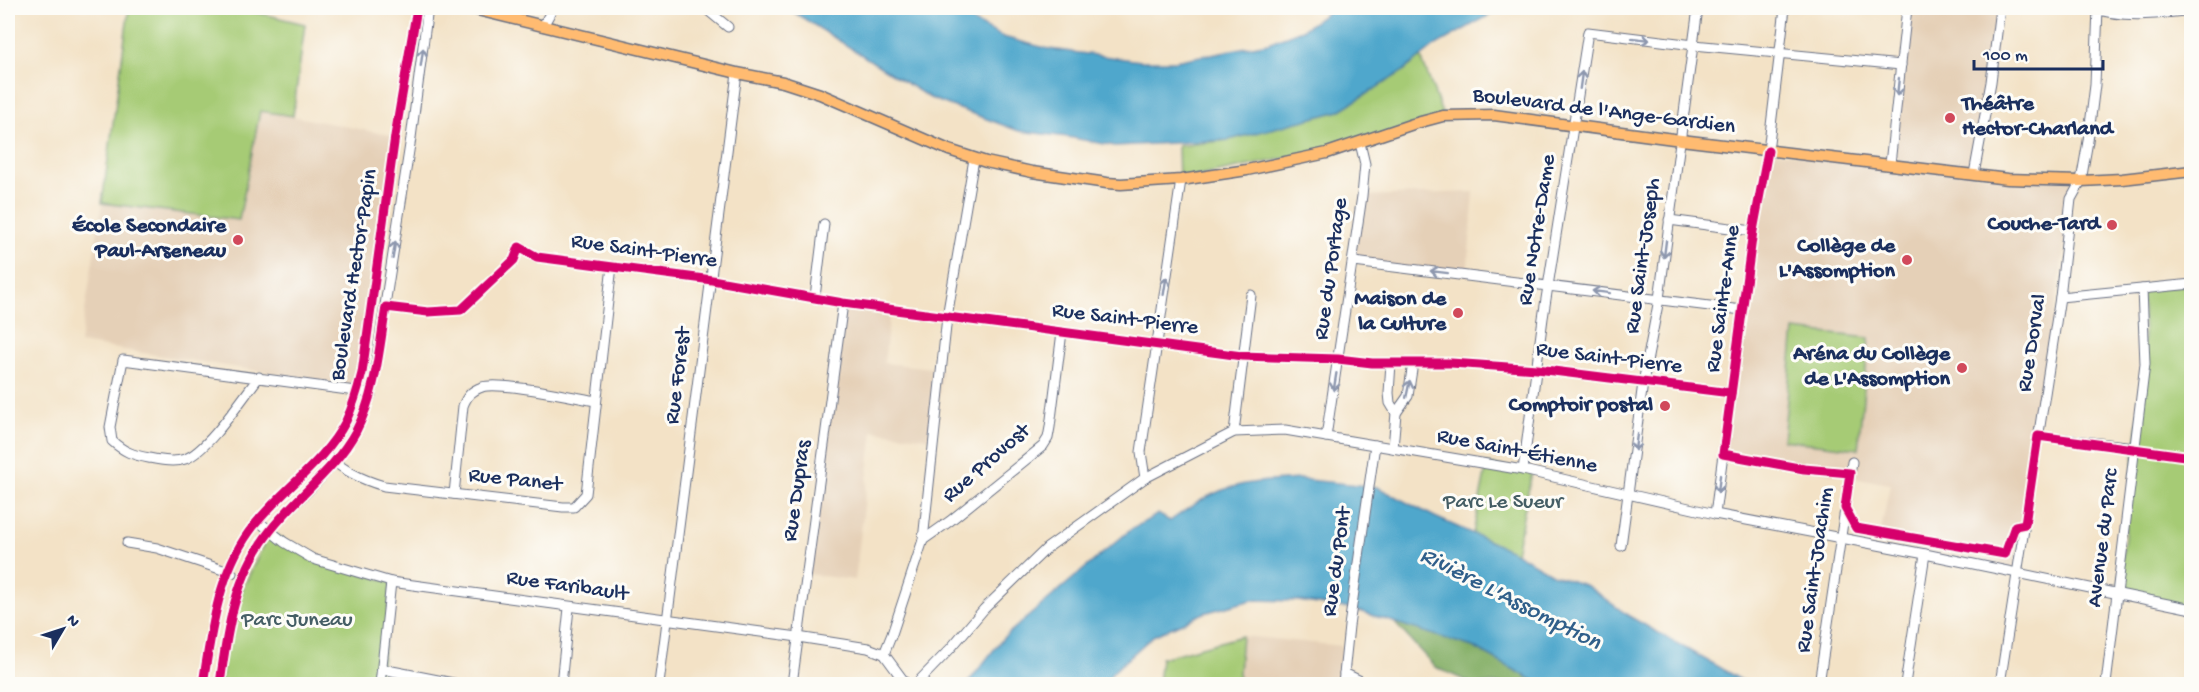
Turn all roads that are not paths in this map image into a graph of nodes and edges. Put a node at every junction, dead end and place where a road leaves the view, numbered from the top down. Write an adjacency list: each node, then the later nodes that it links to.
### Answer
1 (417, 8): 19 (street, Boulevard Hector-Papin)
2 (428, 8): 20 (street, Boulevard Hector-Papin, one-way to 2)
3 (469, 8): 12 (main road, Boulevard de l'Ange-Gardien)
4 (553, 8): 12 (street)
5 (705, 8): 13 (street)
6 (1698, 8): 14 (street, Rue Saint-Joseph)
7 (1785, 8): 15 (street, Rue Sainte-Anne)
8 (1907, 8): 16 (street)
9 (2000, 8): 27 (street)
10 (2097, 8): 11 (street); 29 (street, Rue Dorval)
11 (2192, 10)
12 (543, 26): 17 (main road, Boulevard de l'Ange-Gardien)
13 (728, 27)
14 (1694, 45): 15 (street); 18 (street, Rue Notre-Dame, one-way to 14); 21 (street, Rue Saint-Joseph)
15 (1780, 54): 16 (street); 23 (street, Rue Sainte-Anne)
16 (1901, 65): 25 (street, one-way to 25)
17 (737, 73): 24 (main road, Boulevard de l'Ange-Gardien); 36 (street, Rue Forest)
18 (1574, 127): 21 (main road, Boulevard de l'Ange-Gardien); 22 (main road, Boulevard de l'Ange-Gardien); 38 (street, Rue Notre-Dame)
19 (395, 136): 20 (street); 56 (street, Boulevard Hector-Papin)
20 (411, 138): 58 (street, Boulevard Hector-Papin, one-way to 20)
21 (1680, 140): 23 (main road, Boulevard de l'Ange-Gardien); 30 (street, Rue Saint-Joseph)
22 (1360, 143): 28 (main road, Boulevard de l'Ange-Gardien); 34 (street, Rue du Portage)
23 (1768, 150): 25 (main road, Boulevard de l'Ange-Gardien); 32 (street, Rue Sainte-Anne)
24 (974, 159): 28 (main road, Boulevard de l'Ange-Gardien); 46 (street)
25 (1890, 164): 27 (main road, Boulevard de l'Ange-Gardien)
26 (2192, 171): 29 (main road, Boulevard de l'Ange-Gardien)
27 (1974, 174): 29 (main road, Boulevard de l'Ange-Gardien)
28 (1181, 180): 48 (street, one-way to 28)
29 (2080, 181): 42 (street, Rue Dorval)
30 (1669, 220): 32 (street); 43 (street, Rue Saint-Joseph, one-way to 43)
31 (824, 224): 41 (street)
32 (1753, 231): 45 (street, Rue Sainte-Anne)
33 (519, 247): 35 (street, Rue Saint-Pierre)
34 (1354, 262): 38 (street, one-way to 34); 50 (street, Rue du Portage)
35 (612, 266): 36 (street, Rue Saint-Pierre); 59 (street, Rue Panet)
36 (712, 280): 41 (street, Rue Saint-Pierre); 89 (street, Rue Forest)
37 (2192, 284): 39 (street)
38 (1548, 286): 43 (street, one-way to 38); 53 (street, Rue Notre-Dame)
39 (2142, 289): 42 (street); 65 (street, Avenue du Parc)
40 (1251, 295): 49 (street)
41 (815, 297): 44 (street, Rue Saint-Pierre)
42 (2060, 297): 62 (street, Rue Dorval)
43 (1659, 299): 45 (street); 55 (street, Rue Saint-Joseph)
44 (843, 303): 46 (street, Rue Saint-Pierre); 90 (street, Rue Dupras)
45 (1742, 310): 57 (street, Rue Sainte-Anne)
46 (947, 317): 47 (street, Rue Saint-Pierre); 78 (street)
47 (1062, 332): 48 (street, Rue Saint-Pierre); 78 (street, Rue Provost)
48 (1156, 344): 49 (street, Rue Saint-Pierre); 71 (street)
49 (1242, 356): 50 (street, Rue Saint-Pierre); 61 (street)
50 (1338, 359): 51 (street, Rue Saint-Pierre); 63 (street, Rue du Portage, one-way to 63)
51 (1391, 363): 52 (street, Rue Saint-Pierre); 60 (street)
52 (1413, 363): 53 (street, Rue Saint-Pierre); 60 (street, one-way to 52)
53 (1537, 369): 55 (street, Rue Saint-Pierre); 70 (street, Rue Notre-Dame)
54 (259, 377): 54 (street); 56 (street)
55 (1643, 383): 57 (street, Rue Saint-Pierre); 73 (street, Rue Saint-Joseph, one-way to 73)
56 (358, 391): 58 (street); 67 (street, Boulevard Hector-Papin)
57 (1731, 393): 74 (street, Rue Sainte-Anne, one-way to 74)
58 (371, 395): 69 (street, Boulevard Hector-Papin)
59 (596, 401): 72 (street, Rue Panet); 72 (street)
60 (1396, 413): 66 (street)
61 (1234, 432): 63 (street, Rue Saint-Étienne); 71 (street, Rue Saint-Étienne)
62 (2037, 436): 65 (street); 83 (street, Rue Dorval)
63 (1326, 437): 64 (street, Rue Saint-Étienne)
64 (1375, 445): 66 (street, Rue Saint-Étienne); 93 (street, Rue du Pont)
65 (2135, 447): 86 (street, Avenue du Parc)
66 (1393, 448): 70 (street, Rue Saint-Étienne)
67 (323, 453): 69 (street, Rue Panet); 75 (street, Boulevard Hector-Papin)
68 (1852, 462): 77 (street, Rue Saint-Joachim)
69 (335, 463): 72 (street, Rue Panet); 76 (street, Boulevard Hector-Papin)
70 (1523, 470): 73 (street, Rue Saint-Étienne)
71 (1145, 478): 102 (street, Rue Saint-Étienne)
72 (454, 494)
73 (1629, 494): 74 (street, Rue Saint-Étienne); 80 (street, Rue Saint-Joseph)
74 (1715, 514): 77 (street, Rue Saint-Étienne)
75 (258, 521): 76 (street, Rue Faribault); 82 (street, Boulevard Hector-Papin)
76 (270, 531): 84 (street, Boulevard Hector-Papin); 85 (street, Rue Faribault)
77 (1841, 538): 81 (street, Rue Saint-Étienne); 105 (street, Rue Saint-Joachim)
78 (923, 540): 91 (street)
79 (127, 543): 82 (street)
80 (1621, 546)
81 (1925, 554): 83 (street, Rue Saint-Étienne); 106 (street)
82 (228, 572): 84 (street); 94 (street, Boulevard Hector-Papin)
83 (2017, 573): 86 (street, Rue Saint-Étienne); 107 (street, Rue Dorval)
84 (242, 577): 95 (street, Boulevard Hector-Papin)
85 (391, 582): 88 (street, Rue Faribault); 92 (street)
86 (2118, 595): 87 (street, Rue Saint-Étienne); 108 (street, Avenue du Parc)
87 (2192, 607)
88 (569, 608): 89 (street, Rue Faribault); 98 (street)
89 (668, 620): 90 (street, Rue Faribault); 99 (street, Rue Forest)
90 (798, 637): 91 (street, Rue Faribault); 100 (street, Rue Dupras)
91 (884, 654): 101 (street)
92 (382, 669): 96 (street); 97 (street)
93 (1344, 673): 103 (street, Rue du Pont); 104 (street)
94 (203, 684)
95 (220, 684)
96 (380, 684)
97 (458, 684)
98 (561, 684)
99 (659, 684)
100 (792, 684)
101 (906, 684)
102 (916, 684)
103 (1343, 684)
104 (1367, 684)
105 (1819, 684)
106 (1905, 684)
107 (2000, 684)
108 (2106, 684)

